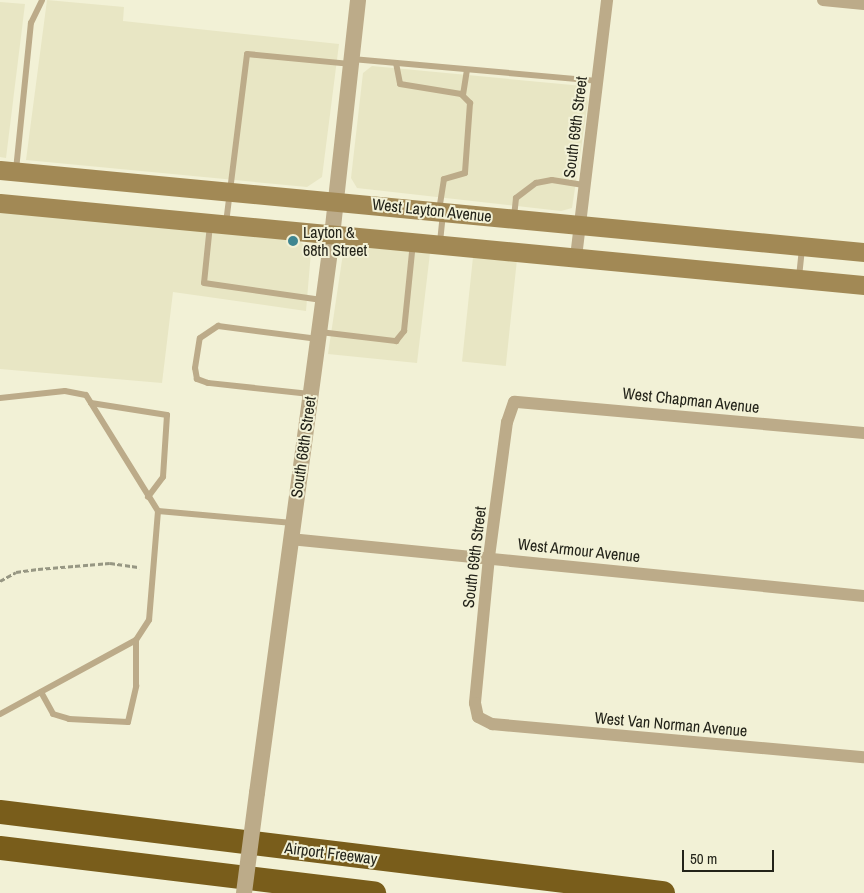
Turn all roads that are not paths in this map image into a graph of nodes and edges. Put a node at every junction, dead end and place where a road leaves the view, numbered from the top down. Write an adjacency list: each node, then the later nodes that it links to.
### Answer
1 (42, 0): 11 (lane)
2 (358, 0): 6 (street, South 68th Street)
3 (608, 0): 9 (street, South 69th Street)
4 (823, 0): 5 (street)
5 (864, 4)
6 (352, 62): 7 (lane); 13 (lane); 14 (street, South 68th Street)
7 (396, 63): 8 (lane); 10 (lane)
8 (467, 70): 9 (lane); 10 (lane)
9 (597, 81): 12 (street, South 69th Street)
10 (463, 95): 16 (lane)
11 (8, 170): 13 (main road, West Layton Avenue)
12 (584, 185): 17 (lane); 19 (street, South 69th Street)
13 (230, 191): 14 (main road, West Layton Avenue); 18 (lane)
14 (335, 200): 16 (main road, West Layton Avenue); 20 (street, South 68th Street)
15 (0, 203): 18 (main road, West Layton Avenue)
16 (441, 211): 17 (main road, West Layton Avenue); 22 (lane)
17 (514, 218): 19 (main road, West Layton Avenue)
18 (218, 224): 20 (main road, West Layton Avenue); 28 (lane)
19 (580, 225): 23 (main road, West Layton Avenue); 25 (street, South 69th Street)
20 (332, 236): 21 (main road, West Layton Avenue); 28 (street, South 68th Street)
21 (413, 243): 22 (main road, West Layton Avenue); 29 (lane)
22 (440, 245): 25 (main road, West Layton Avenue)
23 (802, 246): 24 (main road, West Layton Avenue); 26 (lane)
24 (864, 252)
25 (576, 257): 26 (main road, West Layton Avenue)
26 (799, 279): 27 (main road, West Layton Avenue)
27 (864, 285)
28 (323, 300): 29 (street, South 68th Street)
29 (318, 335): 30 (street, South 68th Street); 30 (lane)
30 (310, 394): 37 (street, South 68th Street)
31 (0, 398): 33 (lane)
32 (514, 402): 34 (street, West Chapman Avenue); 38 (street, South 69th Street)
33 (91, 404): 35 (lane); 35 (lane)
34 (864, 433)
35 (148, 497): 36 (lane)
36 (158, 511): 37 (lane); 40 (lane)
37 (291, 531): 38 (street, West Armour Avenue); 47 (street, South 68th Street, bridge)
38 (489, 557): 39 (street, West Armour Avenue); 43 (street, South 69th Street)
39 (864, 596)
40 (136, 640): 41 (lane); 41 (lane)
41 (41, 692): 42 (lane)
42 (0, 714)
43 (478, 717): 44 (street, West Van Norman Avenue)
44 (864, 757)
45 (0, 812): 49 (highway, Airport Freeway)
46 (0, 848): 48 (highway)
47 (244, 893)
48 (374, 893)
49 (663, 893)

